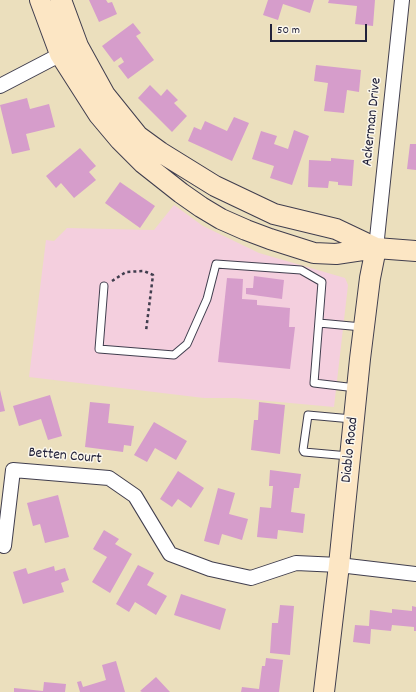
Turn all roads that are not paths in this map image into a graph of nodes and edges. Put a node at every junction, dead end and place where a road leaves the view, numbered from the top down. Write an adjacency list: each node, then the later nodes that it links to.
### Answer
1 (40, 0): 4 (street)
2 (61, 0): 4 (street)
3 (402, 0): 6 (street, Ackerman Drive)
4 (69, 50): 5 (street); 6 (street); 6 (street)
5 (0, 86)
6 (376, 248): 7 (street); 10 (street, Diablo Road)
7 (416, 251)
8 (104, 286): 9 (lane)
9 (319, 323): 10 (lane); 11 (lane)
10 (364, 328): 11 (street, Diablo Road)
11 (356, 388): 12 (street, Diablo Road)
12 (354, 419): 13 (street, Diablo Road); 13 (lane)
13 (350, 456): 15 (street, Diablo Road)
14 (4, 546): 15 (street, Betten Court)
15 (339, 565): 16 (street); 17 (street, Diablo Road)
16 (416, 574)
17 (324, 692)

